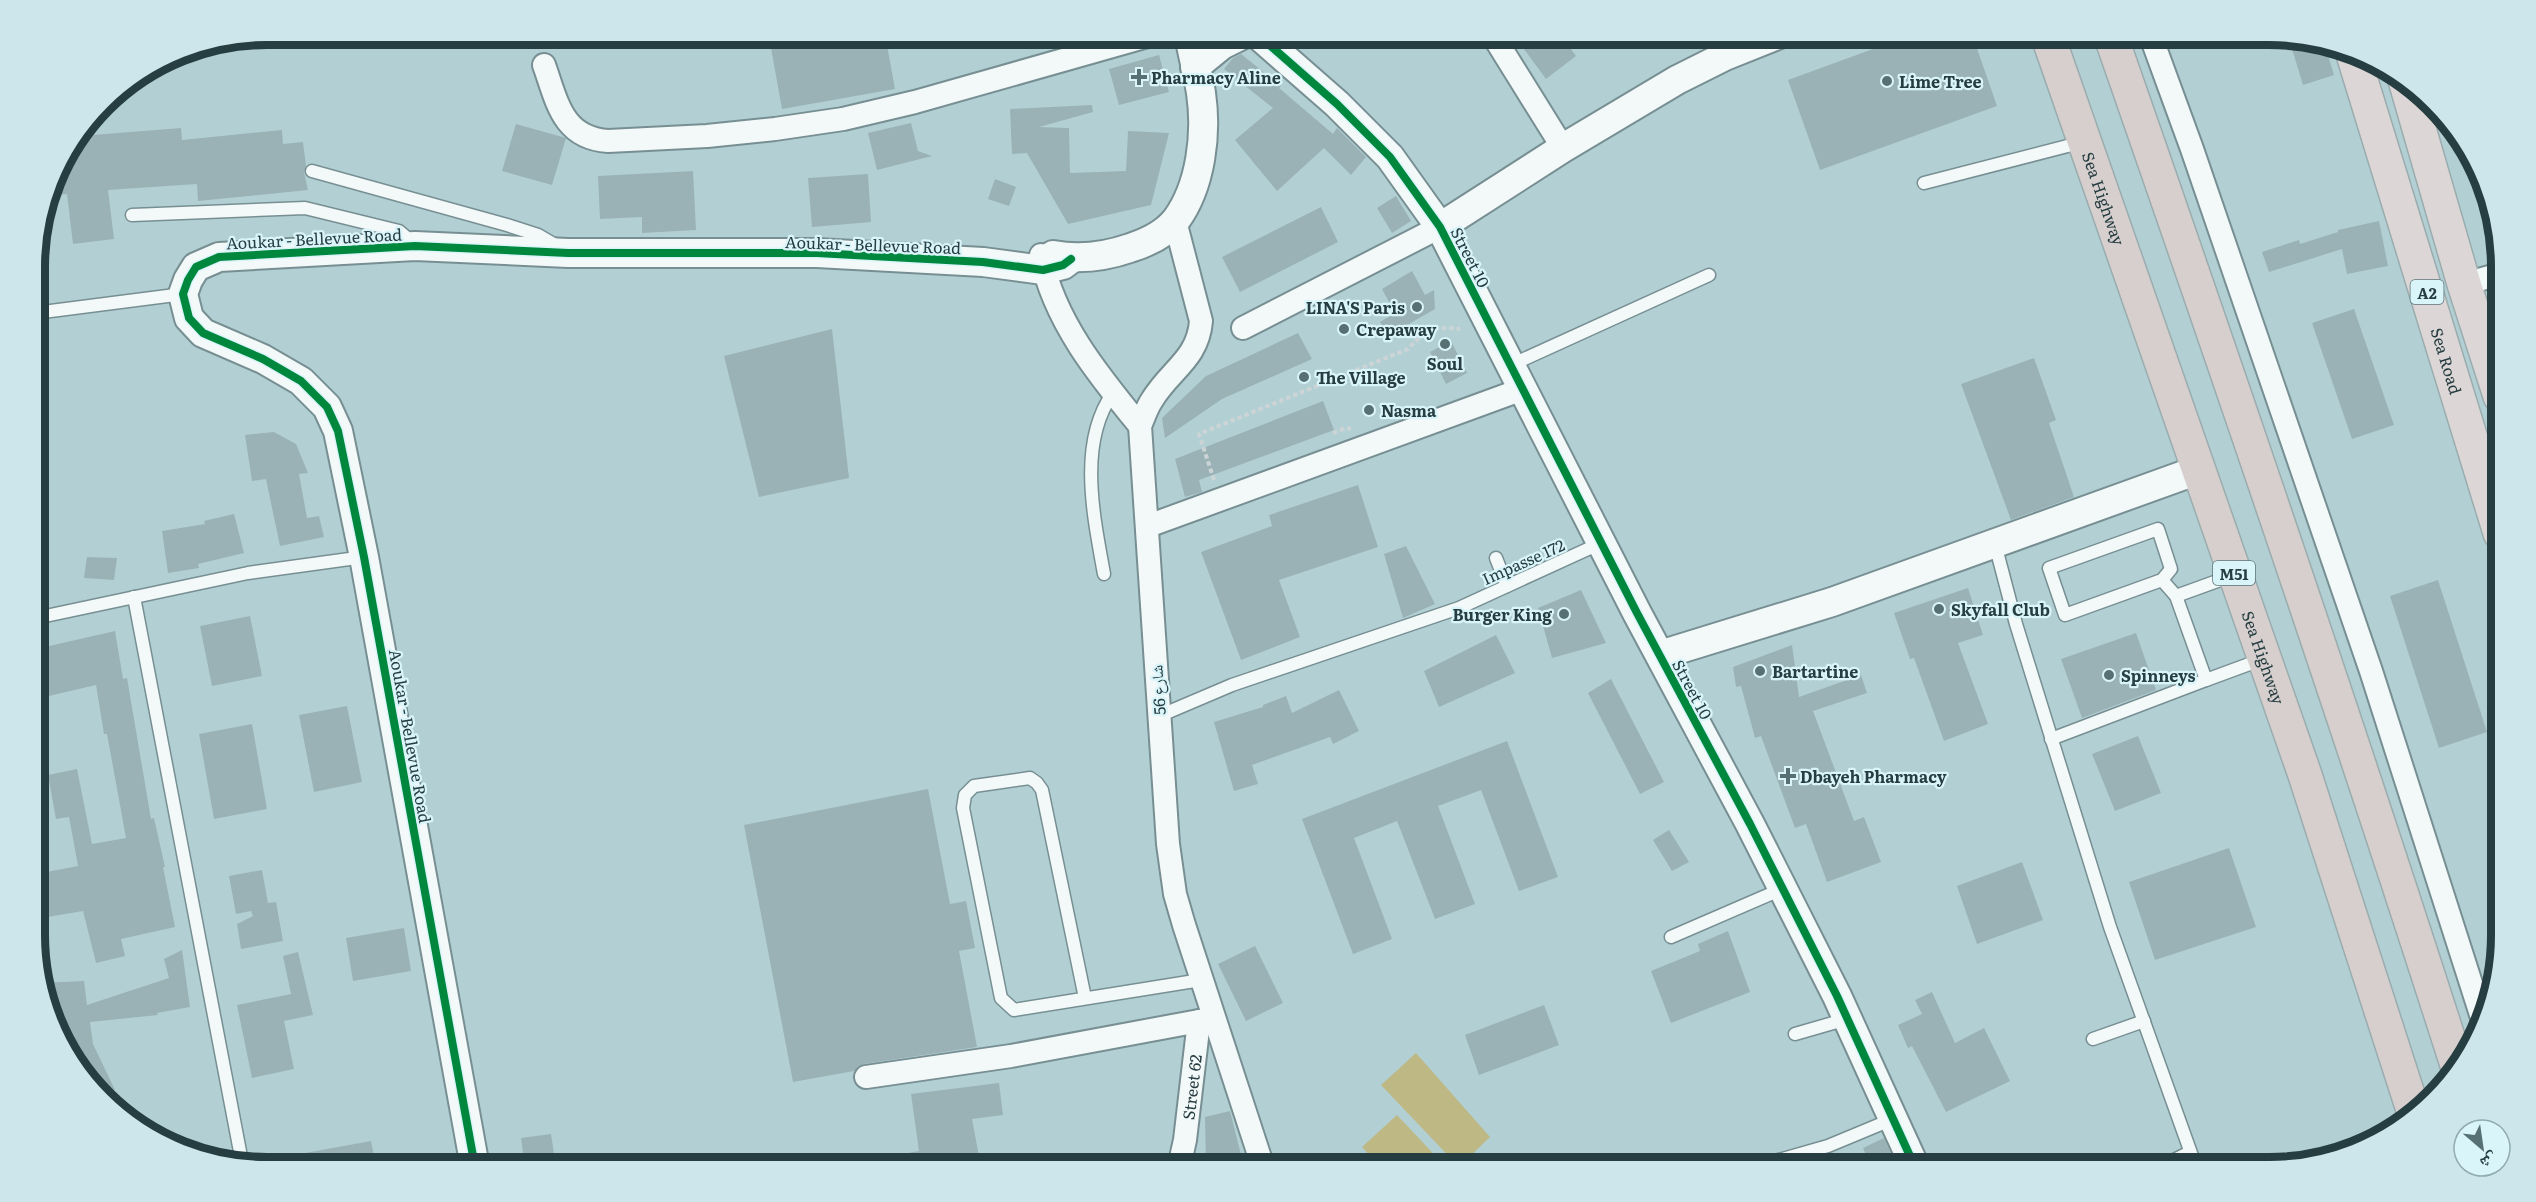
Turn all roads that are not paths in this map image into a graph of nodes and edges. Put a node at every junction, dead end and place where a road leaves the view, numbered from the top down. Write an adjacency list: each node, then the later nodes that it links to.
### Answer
1 (1116, 45): 11 (street)
2 (1192, 45): 12 (street, Aoukar - Bellevue Road)
3 (1222, 45): 12 (street)
4 (1270, 45): 20 (street)
5 (1499, 45): 15 (street)
6 (1752, 45): 15 (street, Street 10)
7 (2051, 45): 14 (highway, Sea Highway / M51)
8 (2114, 45): 63 (highway)
9 (2154, 45): 57 (street)
10 (2356, 63): 35 (highway, Sea Road / A2)
11 (544, 65)
12 (1195, 67): 19 (street, Aoukar - Bellevue Road)
13 (2409, 95): 26 (highway, A2)
14 (2084, 141): 17 (lane); 34 (highway, Sea Highway / M51)
15 (1563, 148): 20 (street, Street 10)
16 (312, 171): 22 (lane)
17 (1924, 183)
18 (132, 215): 21 (lane)
19 (1175, 221): 23 (street, Aoukar - Bellevue Road); 33 (street)
20 (1440, 227): 29 (street); 31 (street, Street 10)
21 (415, 246): 22 (street, Aoukar - Bellevue Road); 27 (street, Aoukar - Bellevue Road)
22 (568, 253): 23 (street, Aoukar - Bellevue Road)
23 (1042, 262): 32 (street)
24 (1709, 275): 31 (lane)
25 (2491, 276): 26 (street)
26 (2464, 284): 30 (highway, A2)
27 (183, 294): 28 (lane); 39 (street, Aoukar - Bellevue Road)
28 (45, 312)
29 (1243, 328)
30 (2491, 368)
31 (1517, 377): 36 (street); 37 (street, Street 10)
32 (1113, 393): 33 (street); 41 (lane)
33 (1140, 426): 36 (street, شارع 56)
34 (2198, 470): 38 (street); 42 (highway, Sea Highway / M51)
35 (2491, 504)
36 (1148, 526): 51 (street, شارع 56)
37 (1601, 543): 44 (lane, Impasse 172); 48 (street, Street 10)
38 (1995, 544): 48 (street); 52 (lane)
39 (364, 557): 46 (lane); 69 (street, Aoukar - Bellevue Road)
40 (1496, 558): 44 (lane)
41 (1104, 574)
42 (2235, 575): 45 (lane); 49 (highway, Sea Highway / M51)
43 (2162, 580): 43 (lane); 45 (lane)
44 (1507, 586): 51 (lane, Impasse 172)
45 (2176, 596): 50 (lane)
46 (134, 597): 47 (lane); 68 (lane)
47 (45, 616)
48 (1660, 655): 53 (street, Street 10)
49 (2264, 659): 50 (lane); 65 (highway, Sea Highway / M51)
50 (2206, 680): 52 (lane)
51 (1159, 716): 55 (street, شارع 56)
52 (2052, 739): 60 (lane)
53 (1782, 889): 54 (lane); 58 (street, Street 10)
54 (1671, 937)
55 (1201, 980): 56 (lane); 59 (street, شارع 56)
56 (1085, 998): 56 (lane)
57 (2479, 1007)
58 (1847, 1018): 61 (lane); 66 (street, Street 10)
59 (1206, 1020): 64 (street); 70 (street, Street 62); 71 (street, شارع 56)
60 (2144, 1022): 62 (lane); 67 (lane)
61 (1795, 1034)
62 (2093, 1039)
63 (2455, 1057)
64 (866, 1077)
65 (2411, 1105)
66 (1893, 1119): 72 (lane); 73 (street, Street 10)
67 (2190, 1152): 74 (lane); 75 (lane)
68 (241, 1155)
69 (473, 1157)
70 (1181, 1157)
71 (1259, 1157)
72 (1789, 1157)
73 (1910, 1157)
74 (2180, 1157)
75 (2192, 1157)

